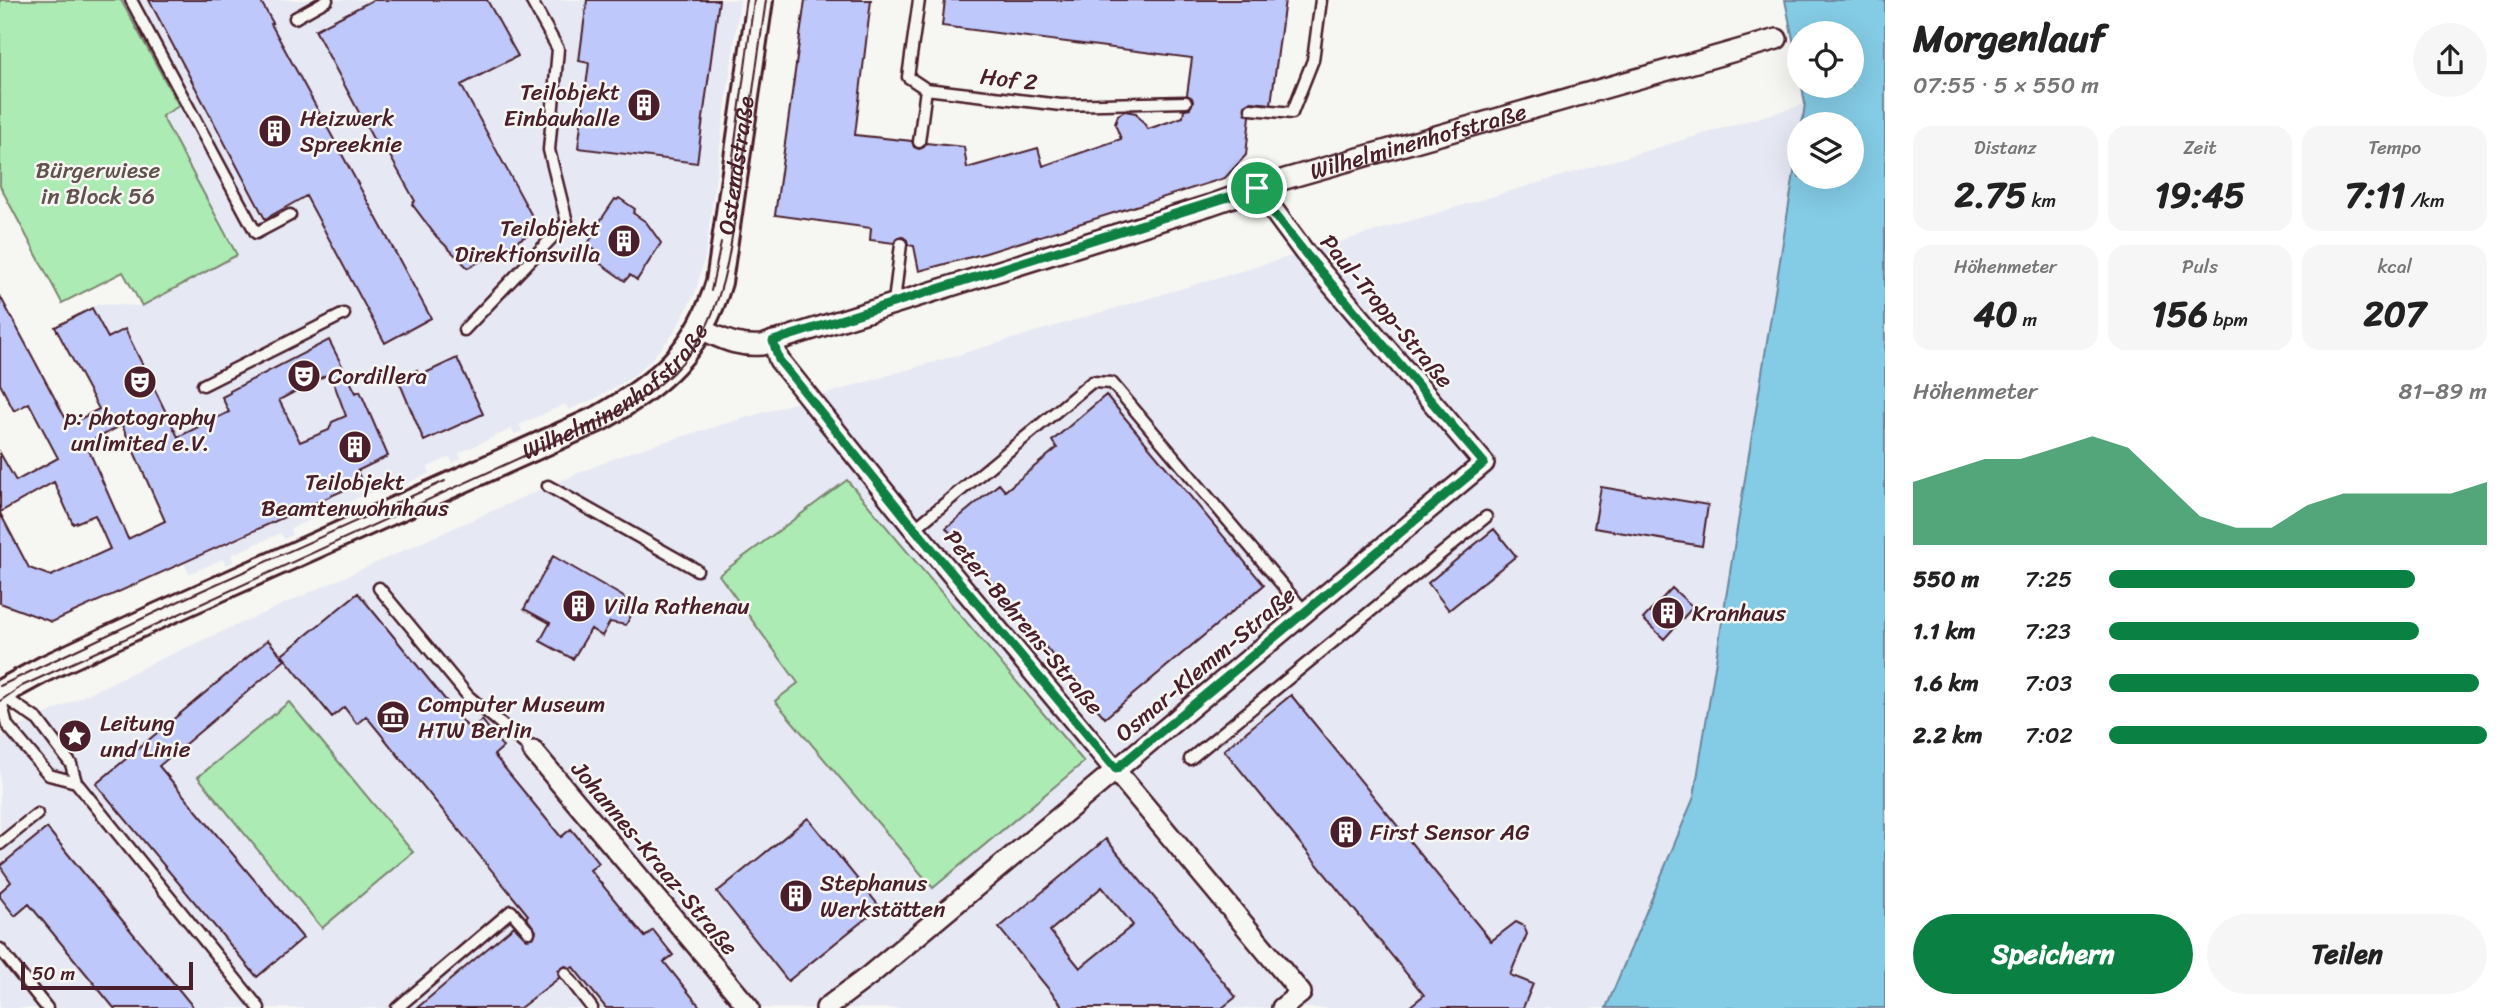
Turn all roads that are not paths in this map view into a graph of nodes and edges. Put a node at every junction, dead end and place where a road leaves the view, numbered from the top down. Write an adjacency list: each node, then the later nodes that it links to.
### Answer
1 (131, 0): 14 (lane)
2 (327, 0): 7 (lane)
3 (531, 0): 19 (lane)
4 (760, 0): 18 (street, Ostendstraße)
5 (919, 0): 9 (lane)
6 (1321, 0): 11 (lane)
7 (295, 18)
8 (1777, 38): 13 (street, Wilhelminenhofstraße)
9 (926, 89): 10 (lane, Hof 2); 12 (lane)
10 (1186, 102)
11 (1251, 109)
12 (919, 142)
13 (1257, 188): 16 (street, Wilhelminenhofstraße); 22 (street, Paul-Tropp-Straße)
14 (290, 215)
15 (901, 244): 16 (lane)
16 (894, 302): 20 (street, Wilhelminenhofstraße)
17 (344, 314): 21 (lane)
18 (699, 329): 20 (street, Wilhelminenhofstraße); 29 (street, Wilhelminenhofstraße)
19 (464, 330)
20 (773, 341): 25 (street, Peter-Behrens-Straße)
21 (203, 385)
22 (1484, 463): 28 (street, Osmar-Klemm-Straße)
23 (548, 486): 26 (lane, Wilhelminenhofstraße)
24 (1486, 517): 31 (lane)
25 (915, 529): 28 (lane); 32 (street, Peter-Behrens-Straße)
26 (697, 570)
27 (379, 588): 30 (lane, Johannes-Kraaz-Straße)
28 (1305, 612): 32 (street, Osmar-Klemm-Straße)
29 (0, 694): 33 (lane); 33 (lane)
30 (533, 751): 43 (street, Johannes-Kraaz-Straße)
31 (1190, 759)
32 (1116, 769): 44 (street, Osmar-Klemm-Straße); 45 (street, Peter-Behrens-Straße)
33 (76, 782): 40 (lane)
34 (37, 814): 35 (lane)
35 (0, 844)
36 (528, 932): 41 (lane)
37 (0, 949): 39 (lane)
38 (565, 973): 42 (lane)
39 (47, 1008)
40 (259, 1008)
41 (397, 1008)
42 (592, 1008)
43 (749, 1008)
44 (826, 1008)
45 (1282, 1008)

